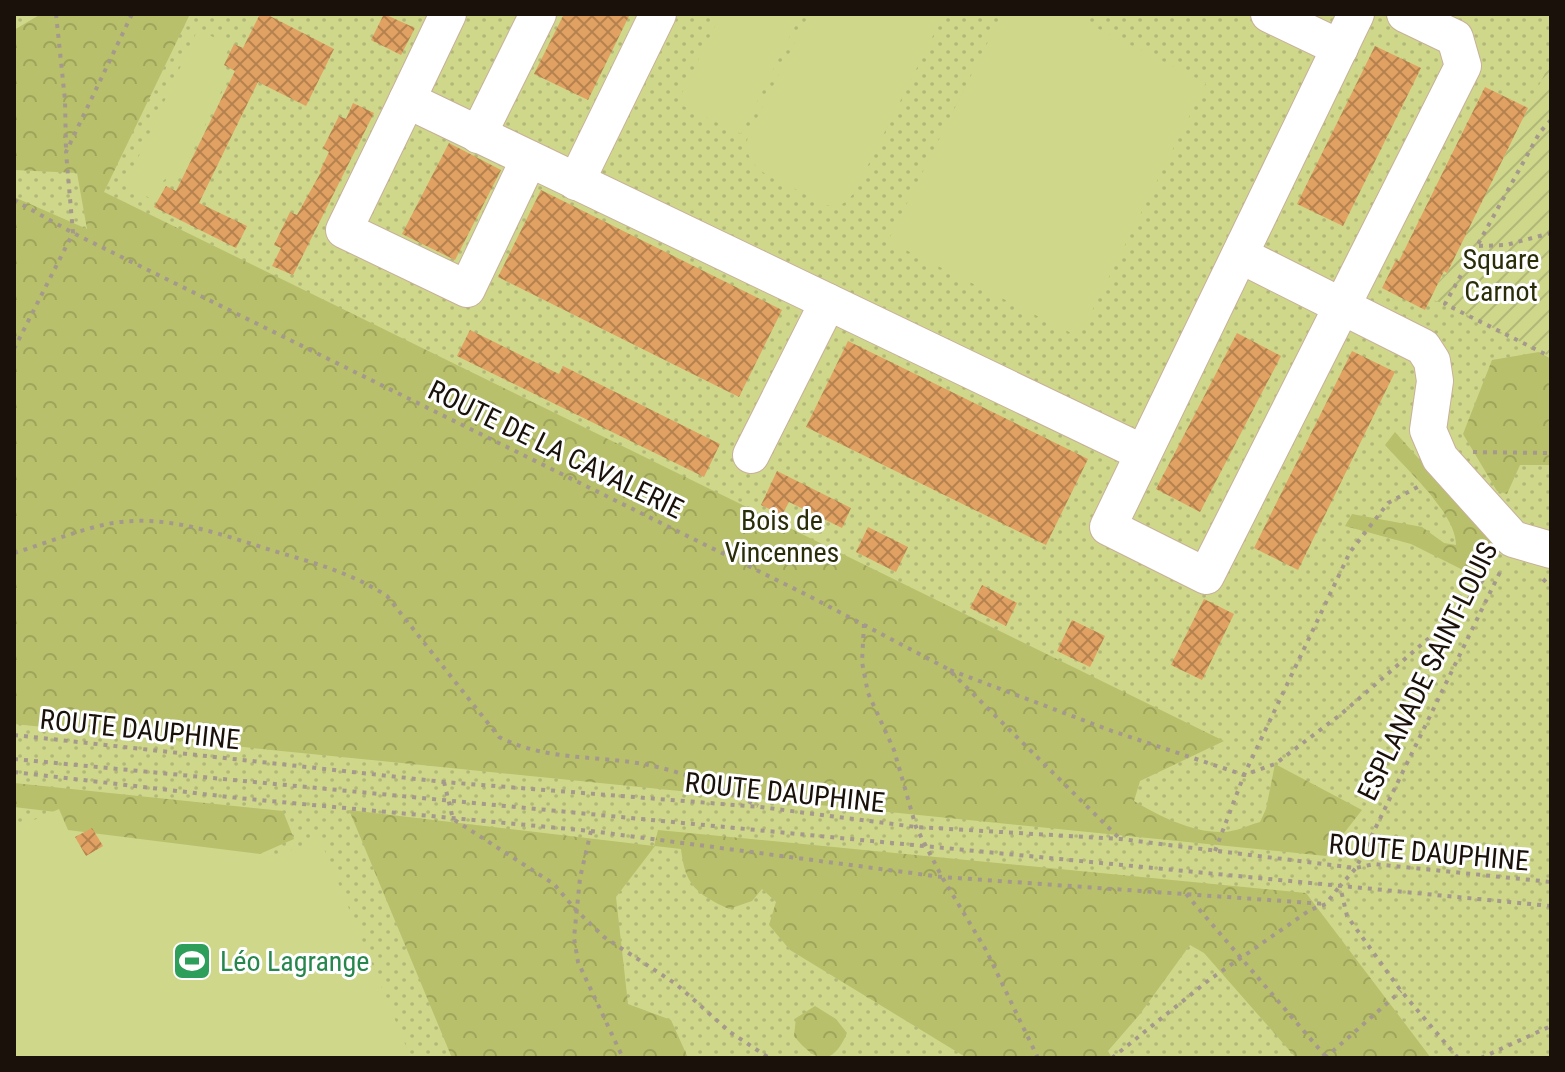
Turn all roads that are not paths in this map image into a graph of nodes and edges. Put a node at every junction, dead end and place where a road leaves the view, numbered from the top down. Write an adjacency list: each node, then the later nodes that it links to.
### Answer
1 (448, 14): 8 (lane)
2 (538, 14): 9 (lane)
3 (658, 14): 11 (lane)
4 (1269, 14): 7 (lane)
5 (1356, 14): 7 (lane)
6 (1405, 14): 14 (lane)
7 (1340, 48): 12 (lane)
8 (407, 100): 9 (lane); 10 (lane)
9 (478, 135): 10 (lane)
10 (529, 159): 11 (lane)
11 (576, 182): 13 (lane)
12 (1240, 255): 14 (lane); 15 (lane)
13 (828, 302): 15 (lane); 16 (lane)
14 (1342, 307): 15 (lane); 17 (lane)
15 (1143, 453)
16 (751, 455)
17 (1551, 550)

